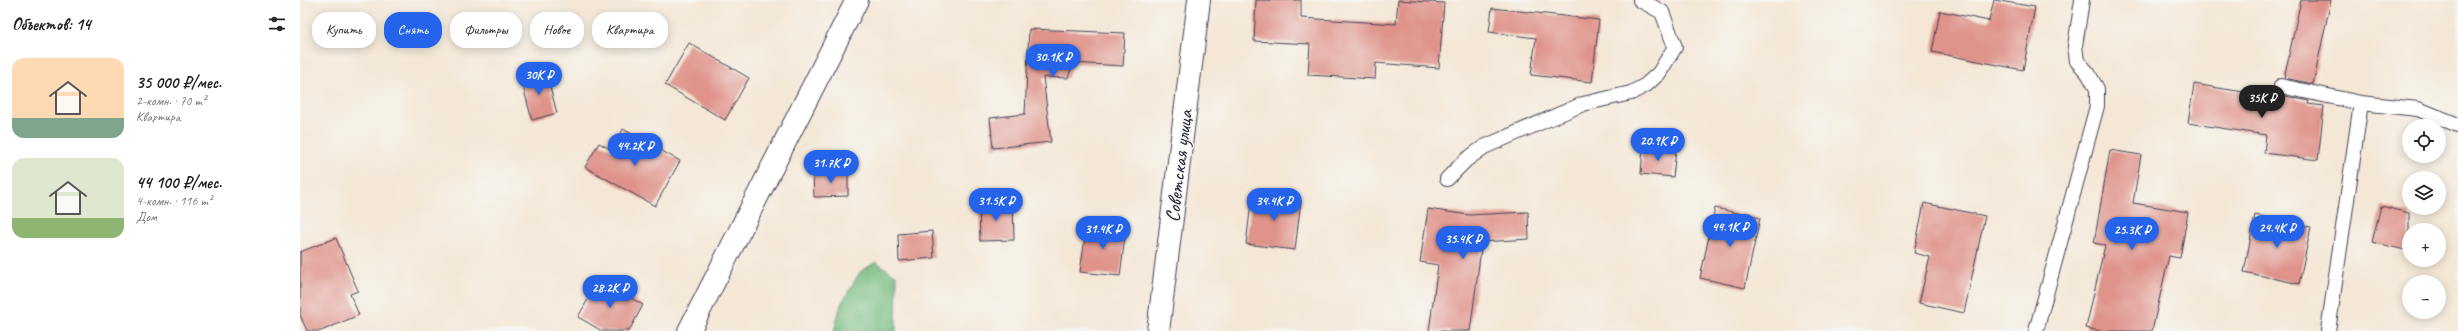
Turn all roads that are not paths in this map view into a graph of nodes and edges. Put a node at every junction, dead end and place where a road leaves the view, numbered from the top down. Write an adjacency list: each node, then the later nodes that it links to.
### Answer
1 (857, 0): 9 (street)
2 (1199, 0): 10 (street, Советская улица)
3 (1640, 0): 8 (lane)
4 (2082, 0): 11 (lane)
5 (2281, 86): 6 (lane)
6 (2361, 103): 7 (lane); 12 (lane)
7 (2458, 125)
8 (1447, 179)
9 (689, 331)
10 (1158, 331)
11 (2036, 331)
12 (2328, 331)

